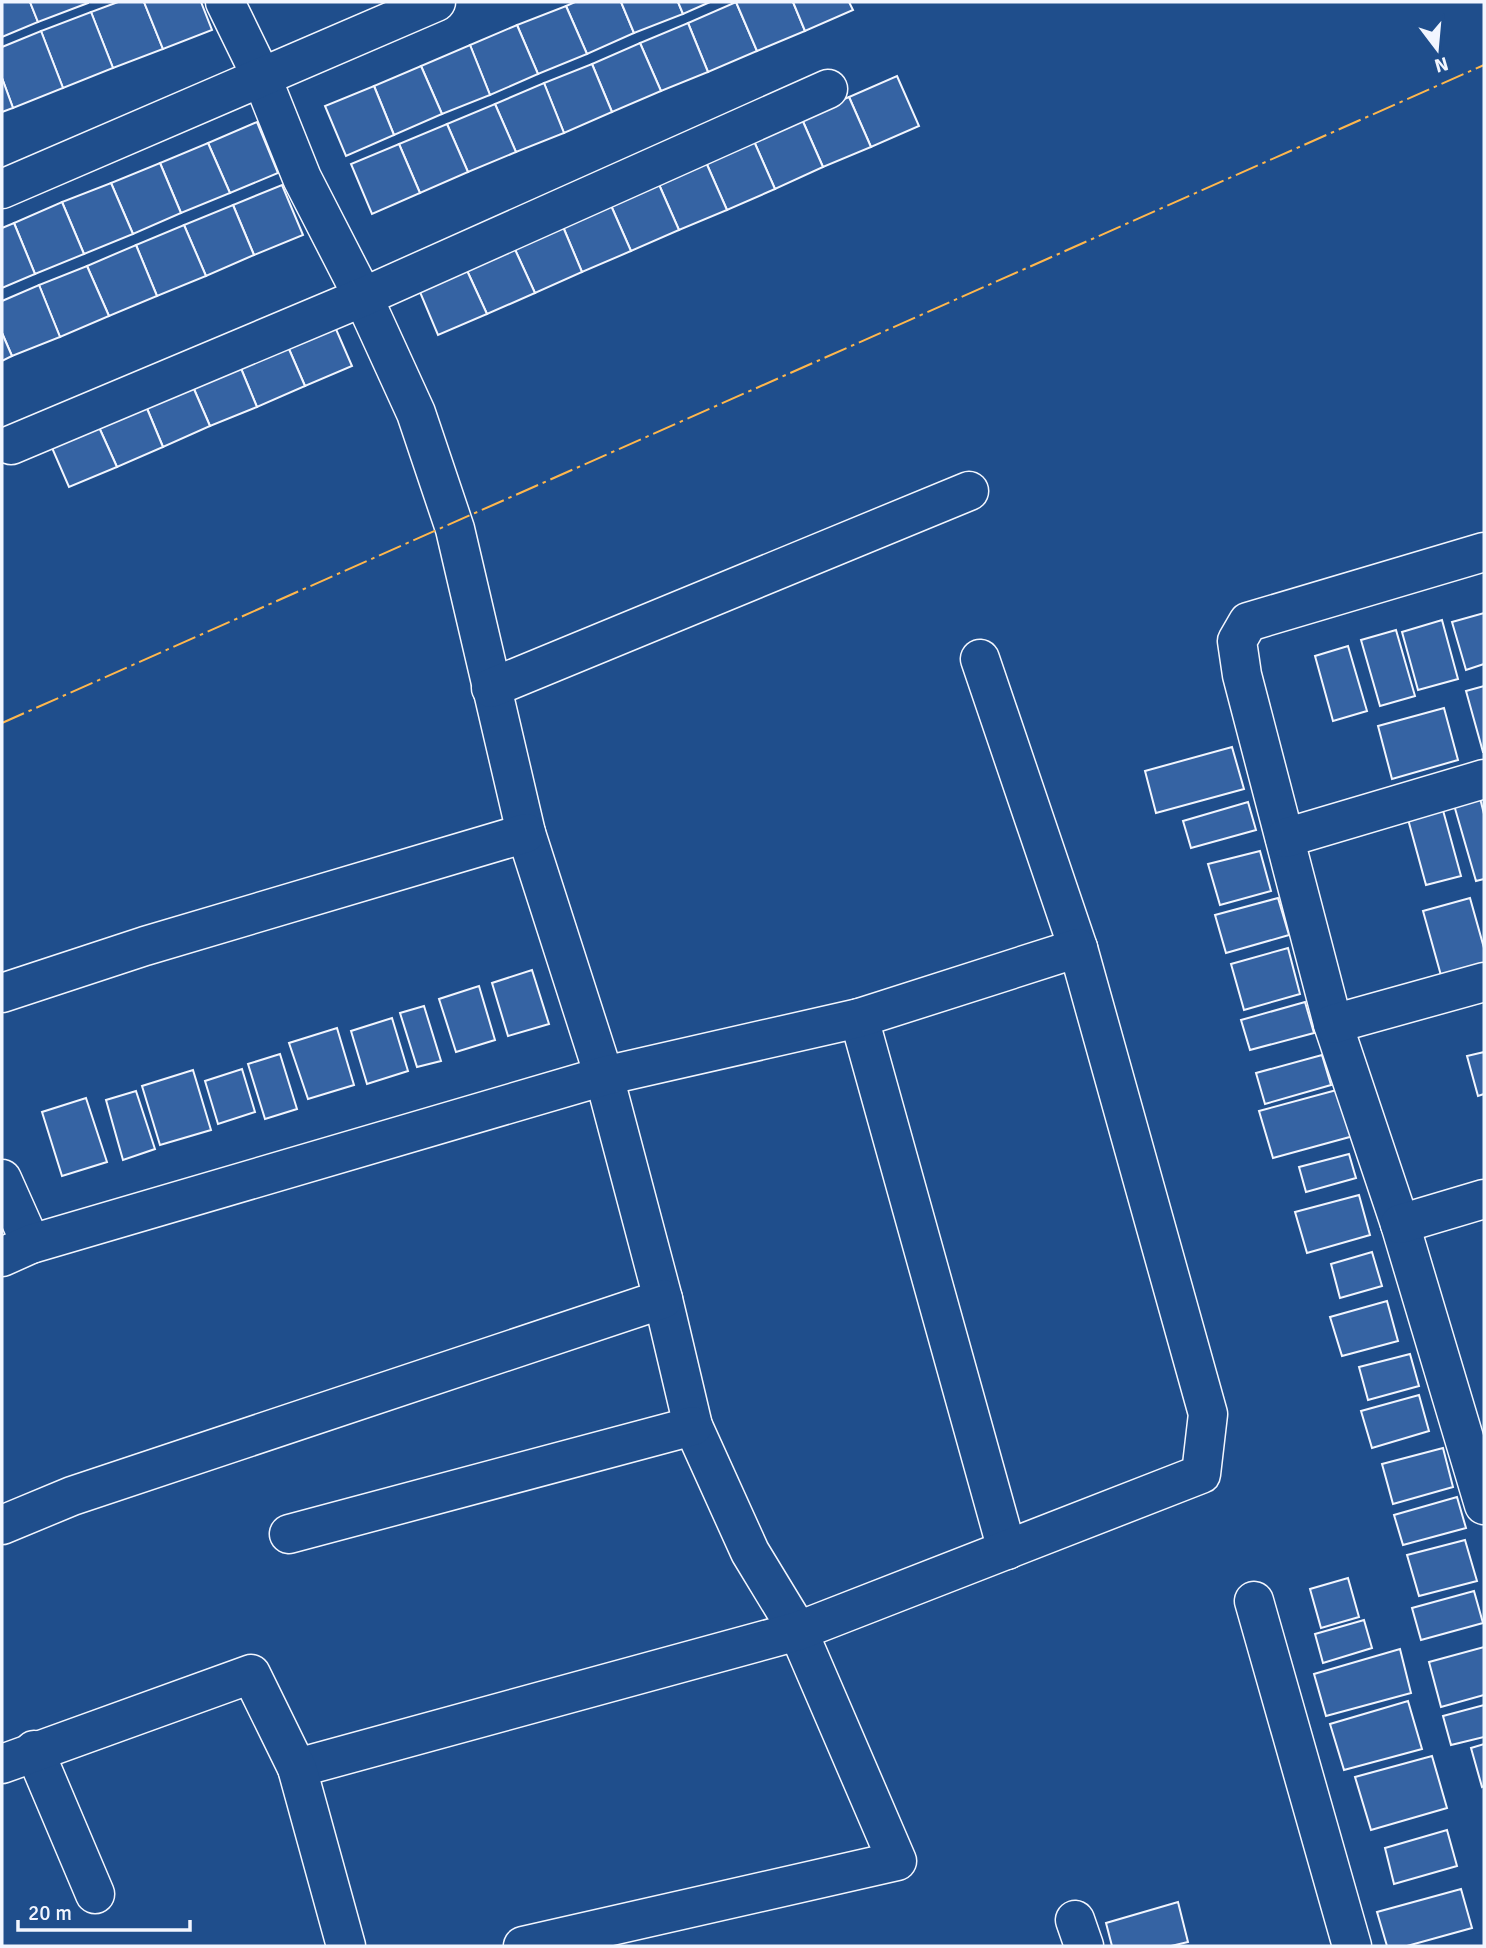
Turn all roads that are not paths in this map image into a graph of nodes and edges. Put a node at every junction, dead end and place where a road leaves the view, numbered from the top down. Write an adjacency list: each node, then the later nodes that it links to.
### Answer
1 (225, 2): 3 (street)
2 (436, 2): 3 (street)
3 (262, 78): 5 (street); 6 (street)
4 (828, 89): 6 (street)
5 (2, 188)
6 (363, 297): 7 (street); 11 (street)
7 (11, 445)
8 (969, 491): 11 (street)
9 (1484, 552): 14 (street)
10 (981, 659): 15 (street)
11 (491, 688): 13 (street)
12 (1484, 779): 14 (street)
13 (526, 833): 17 (street); 20 (street)
14 (1285, 838): 19 (street)
15 (1078, 948): 18 (street); 31 (street)
16 (1484, 982): 19 (street)
17 (2, 993)
18 (859, 1018): 20 (street); 31 (street)
19 (1333, 1024): 23 (street)
20 (604, 1076): 24 (street); 25 (street)
21 (2, 1179): 24 (street)
22 (1484, 1199): 23 (street)
23 (1400, 1224): 26 (street)
24 (16, 1251)
25 (663, 1299): 27 (street); 29 (street)
26 (1473, 1423): 28 (street)
27 (693, 1426): 30 (street); 33 (street)
28 (1484, 1505)
29 (2, 1525)
30 (289, 1534)
31 (1007, 1550): 33 (street)
32 (1254, 1601): 39 (street)
33 (798, 1631): 35 (street); 38 (street)
34 (18, 1757): 35 (street); 36 (street)
35 (297, 1768): 37 (street)
36 (95, 1894)
37 (346, 1946)
38 (523, 1946)
39 (1352, 1946)

